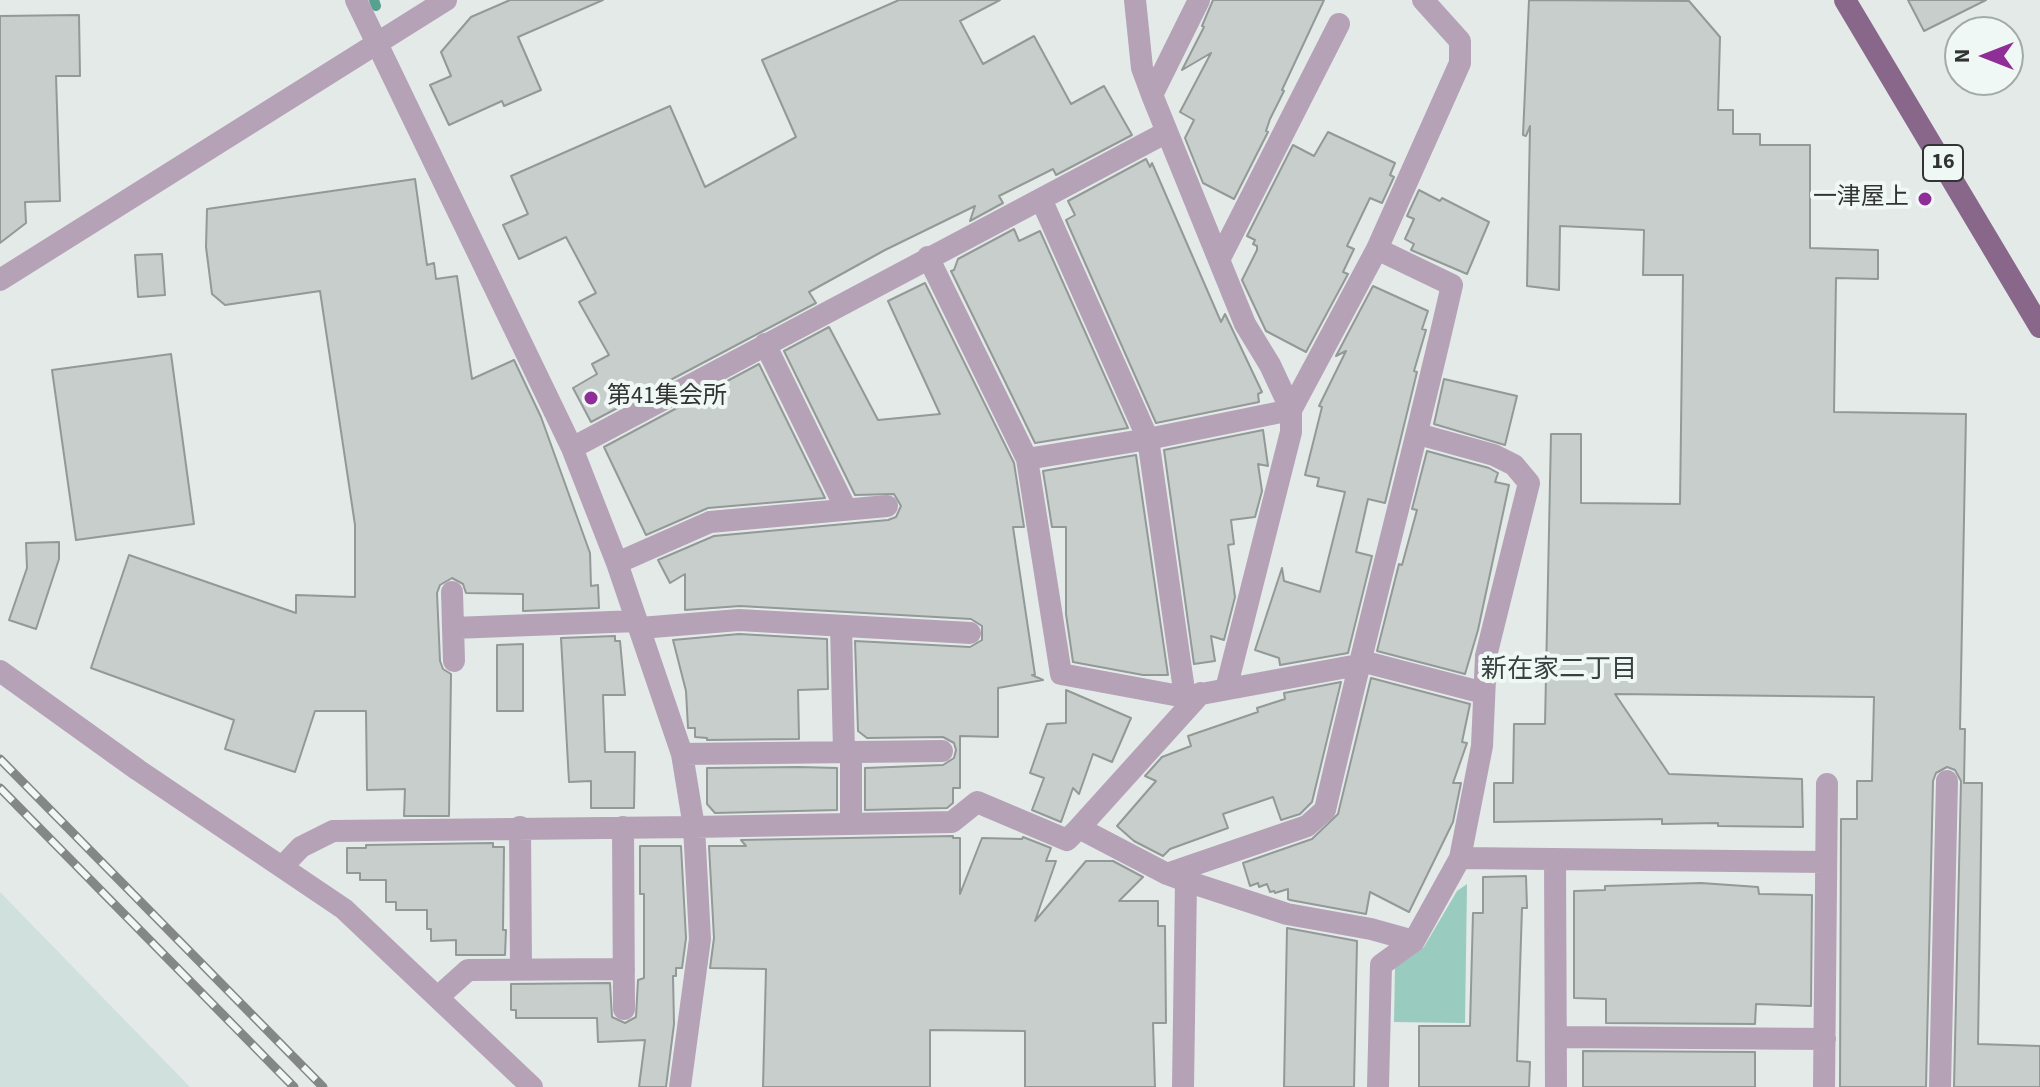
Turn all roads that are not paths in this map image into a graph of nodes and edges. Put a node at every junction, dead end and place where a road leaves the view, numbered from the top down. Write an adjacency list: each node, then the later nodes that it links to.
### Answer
1 (356, 0): 8 (street)
2 (446, 0): 8 (street)
3 (1135, 0): 9 (street)
4 (1199, 0): 9 (street)
5 (1423, 0): 12 (street)
6 (1845, 0): 16 (main road, 16)
7 (1339, 24): 14 (street)
8 (376, 42): 15 (street); 21 (street)
9 (1152, 95): 10 (street)
10 (1167, 132): 11 (street); 14 (street)
11 (1041, 199): 13 (street); 20 (street)
12 (1377, 249): 18 (street); 19 (street)
13 (928, 257): 17 (street); 22 (street)
14 (1220, 258): 18 (street)
15 (0, 280)
16 (2040, 327)
17 (765, 344): 21 (street); 24 (street)
18 (1291, 410): 20 (street); 34 (street)
19 (1418, 434): 32 (street); 35 (street)
20 (1148, 439): 22 (street); 36 (street)
21 (572, 448): 25 (street)
22 (1027, 459): 36 (street)
23 (887, 506): 24 (street)
24 (846, 509): 25 (street)
25 (617, 563): 27 (street)
26 (452, 592): 29 (street)
27 (638, 625): 28 (street); 29 (street); 39 (street)
28 (841, 626): 30 (street); 38 (street)
29 (453, 628): 31 (street)
30 (970, 633)
31 (454, 661)
32 (1358, 664): 34 (street); 35 (street); 51 (street)
33 (0, 671): 50 (street)
34 (1226, 689): 36 (street)
35 (1484, 693): 47 (street)
36 (1193, 695): 46 (street)
37 (942, 751): 38 (street)
38 (847, 752): 39 (street); 42 (street)
39 (682, 754): 45 (street)
40 (1947, 781): 65 (street)
41 (1827, 784): 49 (street)
42 (851, 824): 45 (street); 46 (street)
43 (520, 827): 44 (street); 50 (street); 53 (street)
44 (623, 827): 45 (street); 54 (street)
45 (694, 827): 60 (street)
46 (1079, 828): 51 (street)
47 (1460, 858): 48 (street); 52 (street)
48 (1555, 859): 49 (street); 57 (street)
49 (1826, 862): 58 (street)
50 (282, 867): 55 (street)
51 (1177, 878): 52 (street); 61 (street)
52 (1414, 941): 62 (street)
53 (521, 969): 54 (street); 55 (street)
54 (624, 969): 56 (street)
55 (438, 997): 59 (street)
56 (624, 1009)
57 (1557, 1037): 58 (street); 63 (street)
58 (1825, 1039): 64 (street)
59 (532, 1087)
60 (680, 1087)
61 (1183, 1087)
62 (1378, 1087)
63 (1556, 1087)
64 (1824, 1087)
65 (1940, 1087)

